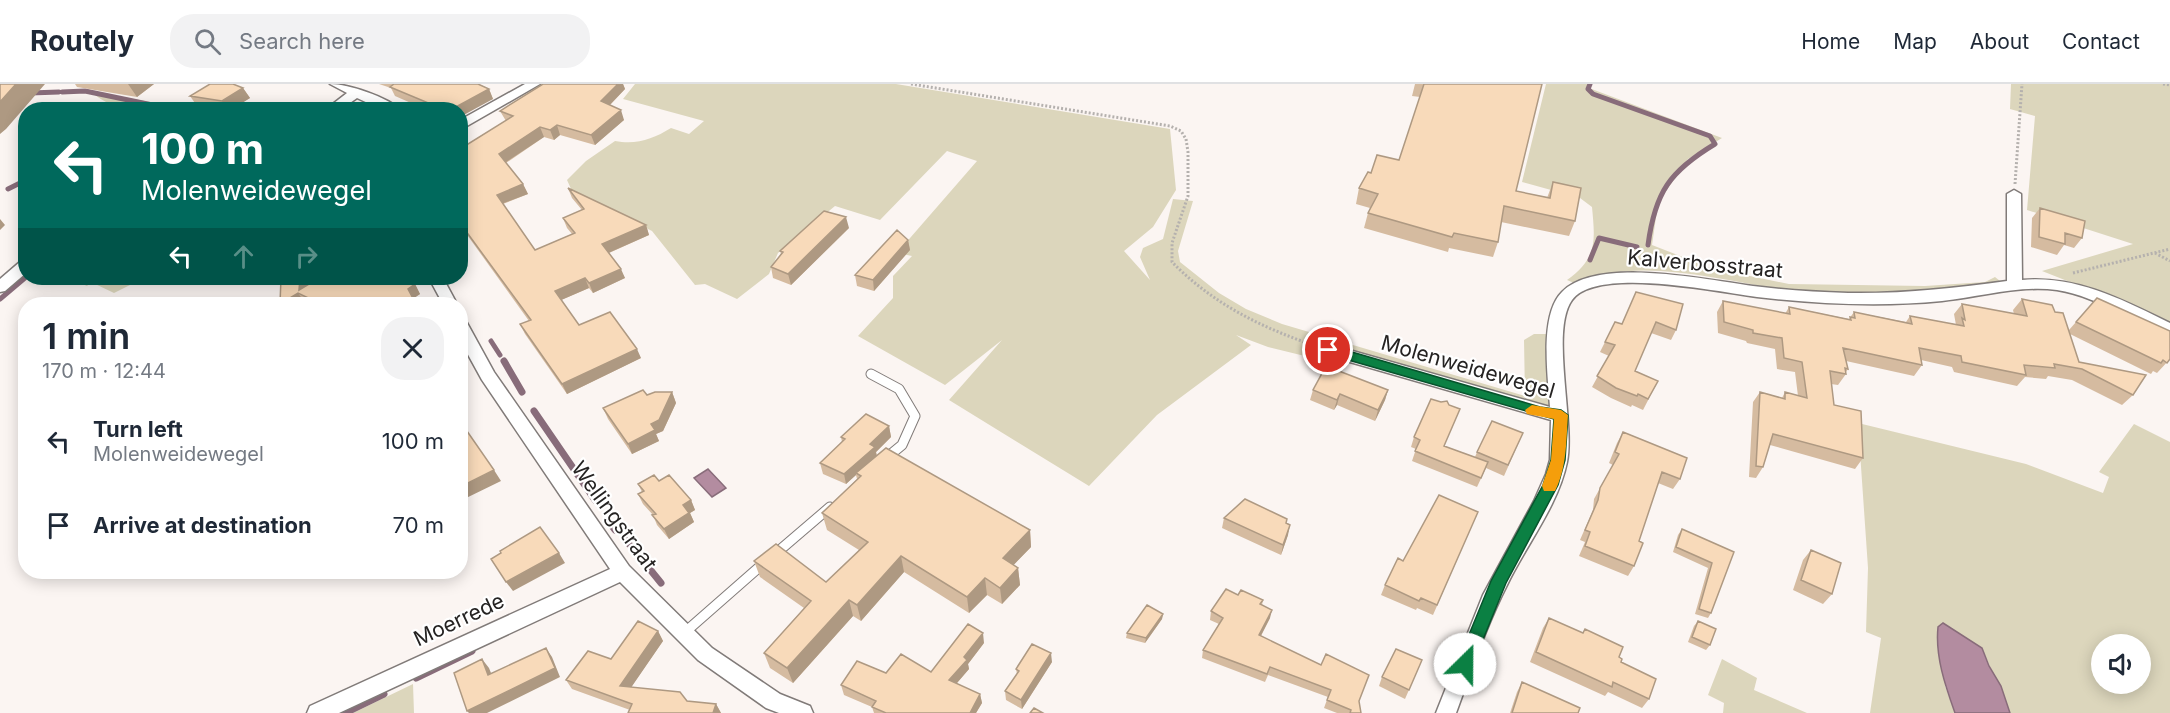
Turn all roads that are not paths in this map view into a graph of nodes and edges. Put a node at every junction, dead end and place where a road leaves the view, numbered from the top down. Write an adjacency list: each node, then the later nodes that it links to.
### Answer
1 (336, 84): 3 (street)
2 (534, 84): 6 (street)
3 (357, 92): 4 (street); 5 (street)
4 (343, 102)
5 (378, 102)
6 (468, 121)
7 (2014, 194): 9 (street)
8 (18, 271): 10 (street)
9 (2016, 285): 11 (street, Kalverbosstraat); 15 (street, Kalverbosstraat)
10 (0, 287)
11 (2170, 330)
12 (468, 340): 18 (street, Wellingstraat)
13 (1328, 350): 15 (street, Molenweidewegel)
14 (871, 374): 16 (lane)
15 (1561, 415): 22 (street, Kalverbosstraat)
16 (876, 468)
17 (840, 498): 19 (lane)
18 (622, 572): 19 (street, Wellingstraat); 20 (street, Moerrede)
19 (683, 634): 21 (street, Wellingstraat)
20 (317, 713)
21 (803, 713)
22 (1446, 713)

